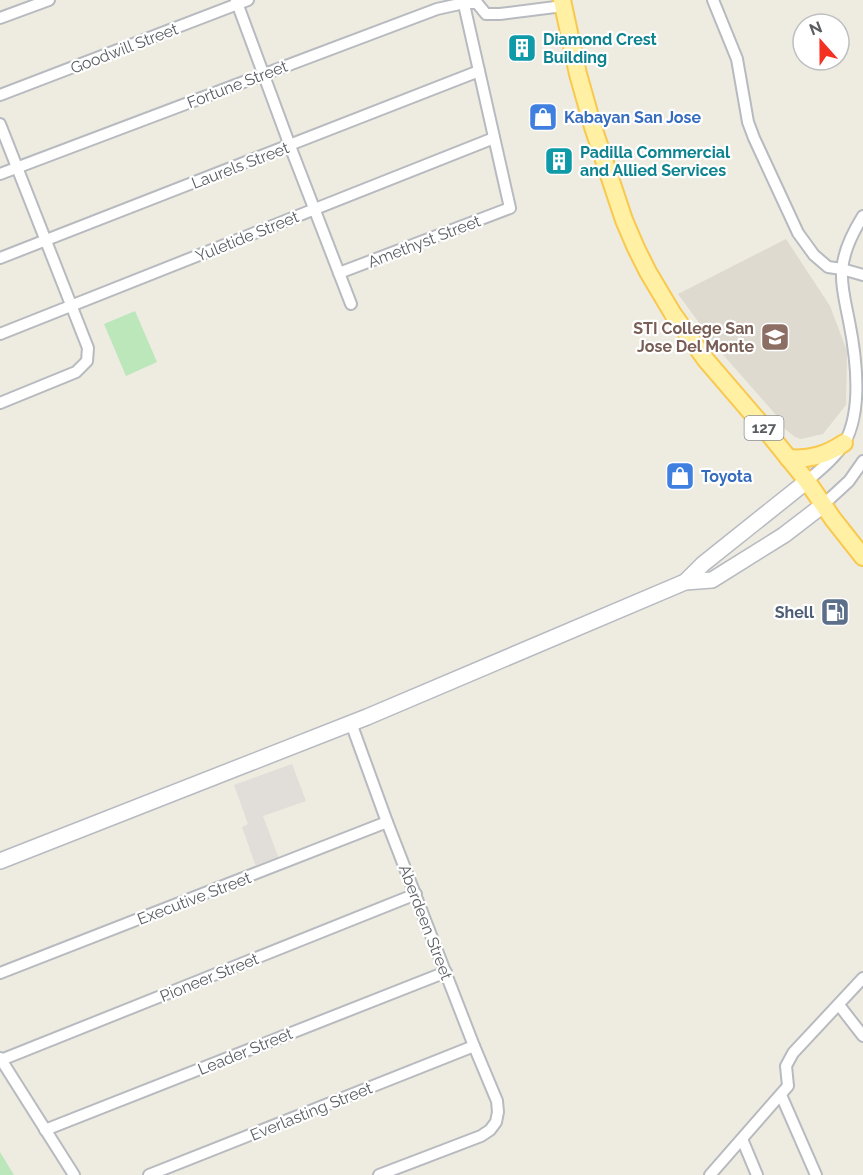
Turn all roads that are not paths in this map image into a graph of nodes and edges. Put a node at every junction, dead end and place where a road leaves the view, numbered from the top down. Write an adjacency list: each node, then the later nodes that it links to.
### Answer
1 (49, 0): 7 (street)
2 (714, 0): 20 (street)
3 (240, 1): 9 (street); 10 (street, Goodwill Street)
4 (478, 1): 5 (street, Fortune Street); 6 (street, Fortune Street)
5 (464, 2): 8 (street); 9 (street, Fortune Street)
6 (562, 3): 28 (main road, 127)
7 (0, 18)
8 (479, 71): 12 (street); 13 (street, Laurels Street)
9 (263, 74): 13 (street); 14 (street, Fortune Street)
10 (0, 95)
11 (0, 124): 14 (street)
12 (494, 138): 16 (street, Yuletide Street); 21 (street, Amethyst Street)
13 (290, 146): 16 (street); 18 (street, Laurels Street)
14 (17, 167): 15 (street, Fortune Street); 18 (street)
15 (0, 174)
16 (314, 210): 21 (street); 24 (street, Yuletide Street)
17 (863, 216): 20 (street)
18 (46, 240): 19 (street, Laurels Street); 24 (street)
19 (0, 258)
20 (842, 269): 22 (street); 27 (street)
21 (339, 273): 23 (street)
22 (863, 275)
23 (351, 304)
24 (72, 305): 25 (street, Yuletide Street); 26 (street)
25 (0, 334)
26 (0, 403)
27 (844, 443): 28 (main road); 30 (street)
28 (788, 458): 30 (main road, 127)
29 (863, 461): 31 (street)
30 (807, 481): 31 (main road, 127); 33 (street)
31 (823, 505): 32 (main road, 127); 33 (street)
32 (863, 557)
33 (685, 582): 34 (street)
34 (351, 723): 35 (street, Aberdeen Street); 36 (street)
35 (387, 822): 37 (street, Aberdeen Street); 39 (street, Executive Street)
36 (0, 861)
37 (416, 894): 38 (street, Aberdeen Street); 44 (street, Pioneer Street)
38 (446, 972): 43 (street, Aberdeen Street); 46 (street, Leader Street)
39 (0, 973)
40 (863, 978): 41 (street)
41 (838, 1005): 42 (street); 45 (street)
42 (863, 1036)
43 (474, 1046): 49 (street, Everlasting Street); 50 (street, Aberdeen Street)
44 (1, 1059): 46 (street)
45 (781, 1095): 47 (street); 53 (street)
46 (45, 1130): 48 (street)
47 (742, 1139): 51 (street); 52 (street)
48 (74, 1175)
49 (149, 1175)
50 (379, 1175)
51 (710, 1175)
52 (757, 1175)
53 (816, 1175)

